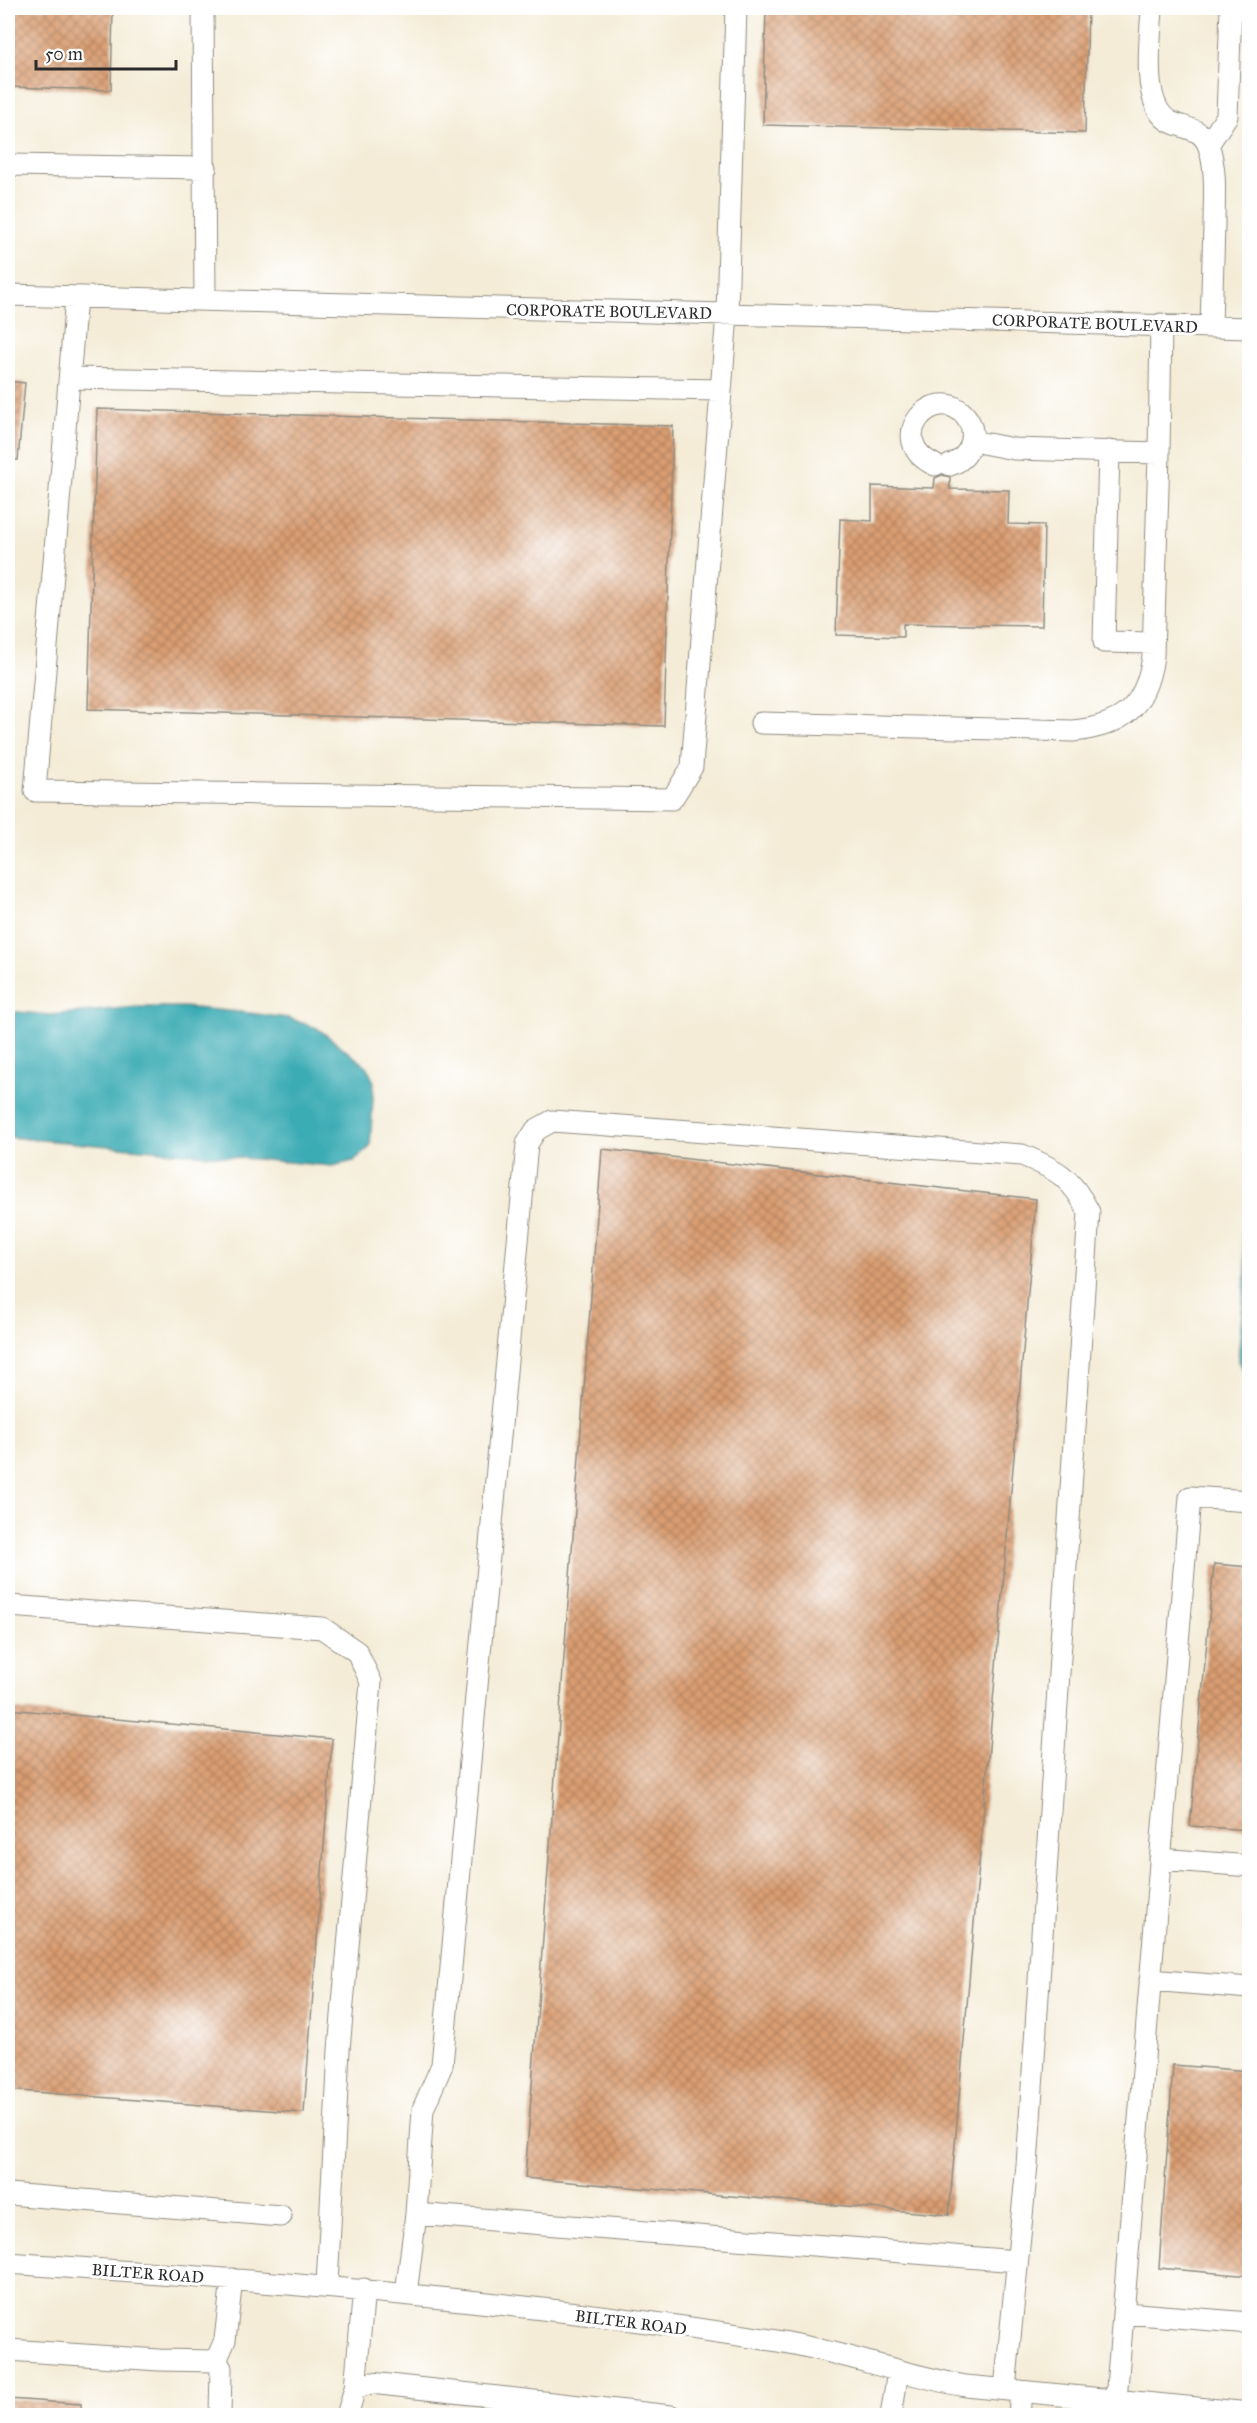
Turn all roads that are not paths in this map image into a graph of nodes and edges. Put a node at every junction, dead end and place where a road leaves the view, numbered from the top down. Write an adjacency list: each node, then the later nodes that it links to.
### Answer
1 (203, 8): 7 (street)
2 (736, 8): 11 (street)
3 (1152, 8): 5 (street)
4 (1231, 8): 5 (street)
5 (1208, 145): 13 (street)
6 (8, 165): 7 (street)
7 (206, 168): 10 (street)
8 (8, 295): 9 (street, CORPORATE BOULEVARD)
9 (76, 297): 10 (street, CORPORATE BOULEVARD); 15 (street)
10 (205, 300): 11 (street, CORPORATE BOULEVARD)
11 (727, 314): 12 (street, CORPORATE BOULEVARD); 16 (street)
12 (1161, 324): 13 (street, CORPORATE BOULEVARD); 19 (street)
13 (1211, 326): 14 (street, CORPORATE BOULEVARD)
14 (1250, 328)
15 (70, 378): 16 (street); 16 (street)
16 (721, 390)
17 (972, 441): 17 (street); 18 (street)
18 (1109, 452): 19 (street); 20 (street)
19 (1159, 453): 20 (street)
20 (1153, 643): 21 (street)
21 (761, 723)
22 (1250, 1501): 24 (street)
23 (8, 1606): 34 (street)
24 (1160, 1859): 25 (street); 26 (street)
25 (1250, 1866)
26 (1150, 1980): 27 (street); 37 (street)
27 (1250, 1988)
28 (8, 2194): 30 (street)
29 (416, 2214): 31 (street); 31 (street); 36 (street)
30 (281, 2216)
31 (1017, 2261): 43 (street)
32 (8, 2263): 33 (street, BILTER ROAD)
33 (232, 2279): 34 (street, BILTER ROAD); 40 (street)
34 (327, 2285): 35 (street, BILTER ROAD)
35 (364, 2289): 36 (street, BILTER ROAD); 42 (street)
36 (406, 2294): 41 (street, BILTER ROAD)
37 (1125, 2313): 38 (street); 44 (street)
38 (1250, 2323)
39 (8, 2350): 40 (street)
40 (216, 2361): 46 (street)
41 (898, 2371): 43 (street, BILTER ROAD); 49 (street)
42 (355, 2388): 47 (street); 48 (street)
43 (1013, 2390): 44 (street, BILTER ROAD); 50 (street)
44 (1116, 2400): 45 (street, BILTER ROAD)
45 (1250, 2413)
46 (220, 2415)
47 (346, 2415)
48 (671, 2415)
49 (891, 2415)
50 (1019, 2415)

